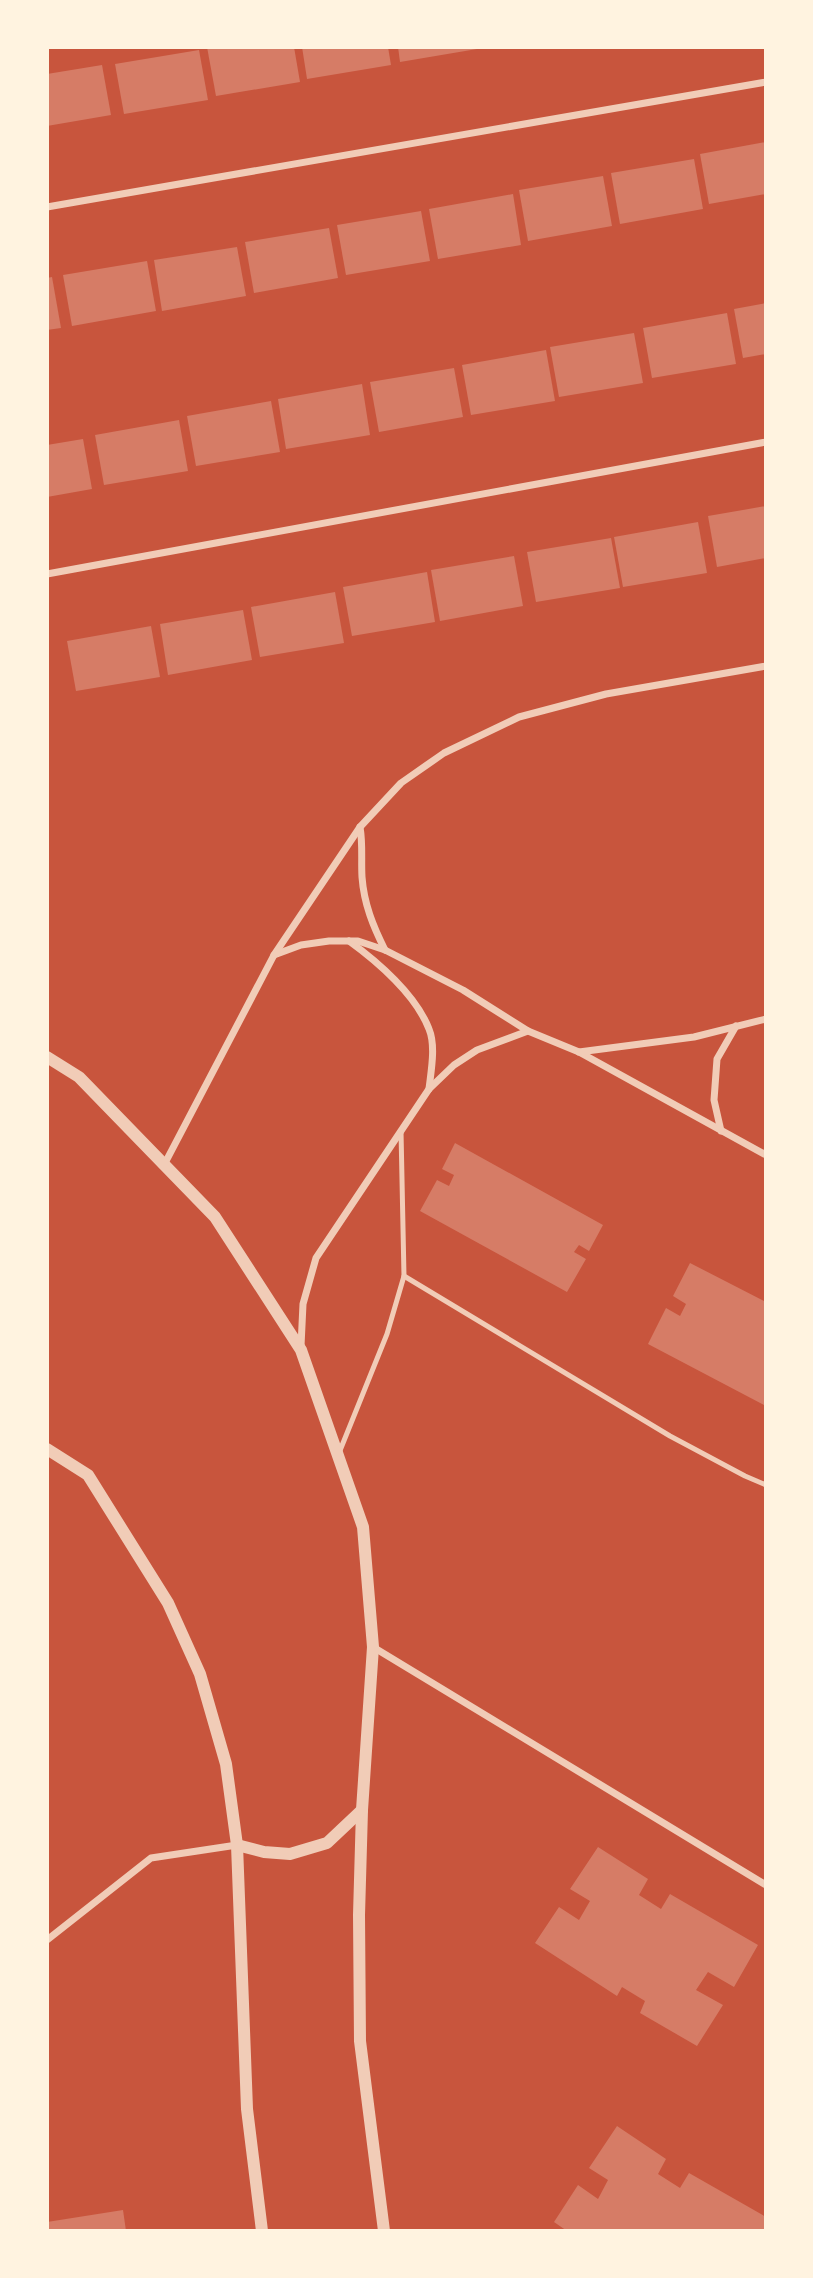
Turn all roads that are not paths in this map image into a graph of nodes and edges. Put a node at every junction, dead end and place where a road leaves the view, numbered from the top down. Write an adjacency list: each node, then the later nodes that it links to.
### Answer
1 (766, 82): 2 (street)
2 (47, 207)
3 (766, 442): 4 (street)
4 (47, 573)
5 (766, 666): 6 (street)
6 (359, 827): 8 (street); 9 (street)
7 (349, 942): 8 (street); 9 (street); 15 (street)
8 (385, 950): 12 (street)
9 (274, 955): 19 (street)
10 (766, 1019): 11 (street)
11 (737, 1026): 13 (street); 16 (street)
12 (528, 1031): 13 (street); 15 (street)
13 (579, 1052): 16 (street)
14 (47, 1057): 19 (street)
15 (429, 1089): 17 (street)
16 (721, 1130): 18 (street)
17 (401, 1131): 20 (lane); 21 (street)
18 (766, 1155)
19 (164, 1166): 21 (street)
20 (404, 1276): 23 (lane); 24 (lane)
21 (301, 1350): 23 (street)
22 (47, 1449): 27 (street)
23 (338, 1456): 25 (street)
24 (766, 1485)
25 (373, 1647): 26 (street); 28 (street)
26 (362, 1810): 27 (street); 31 (street)
27 (237, 1845): 29 (street); 30 (street)
28 (766, 1885)
29 (49, 1935)
30 (262, 2231)
31 (384, 2231)

